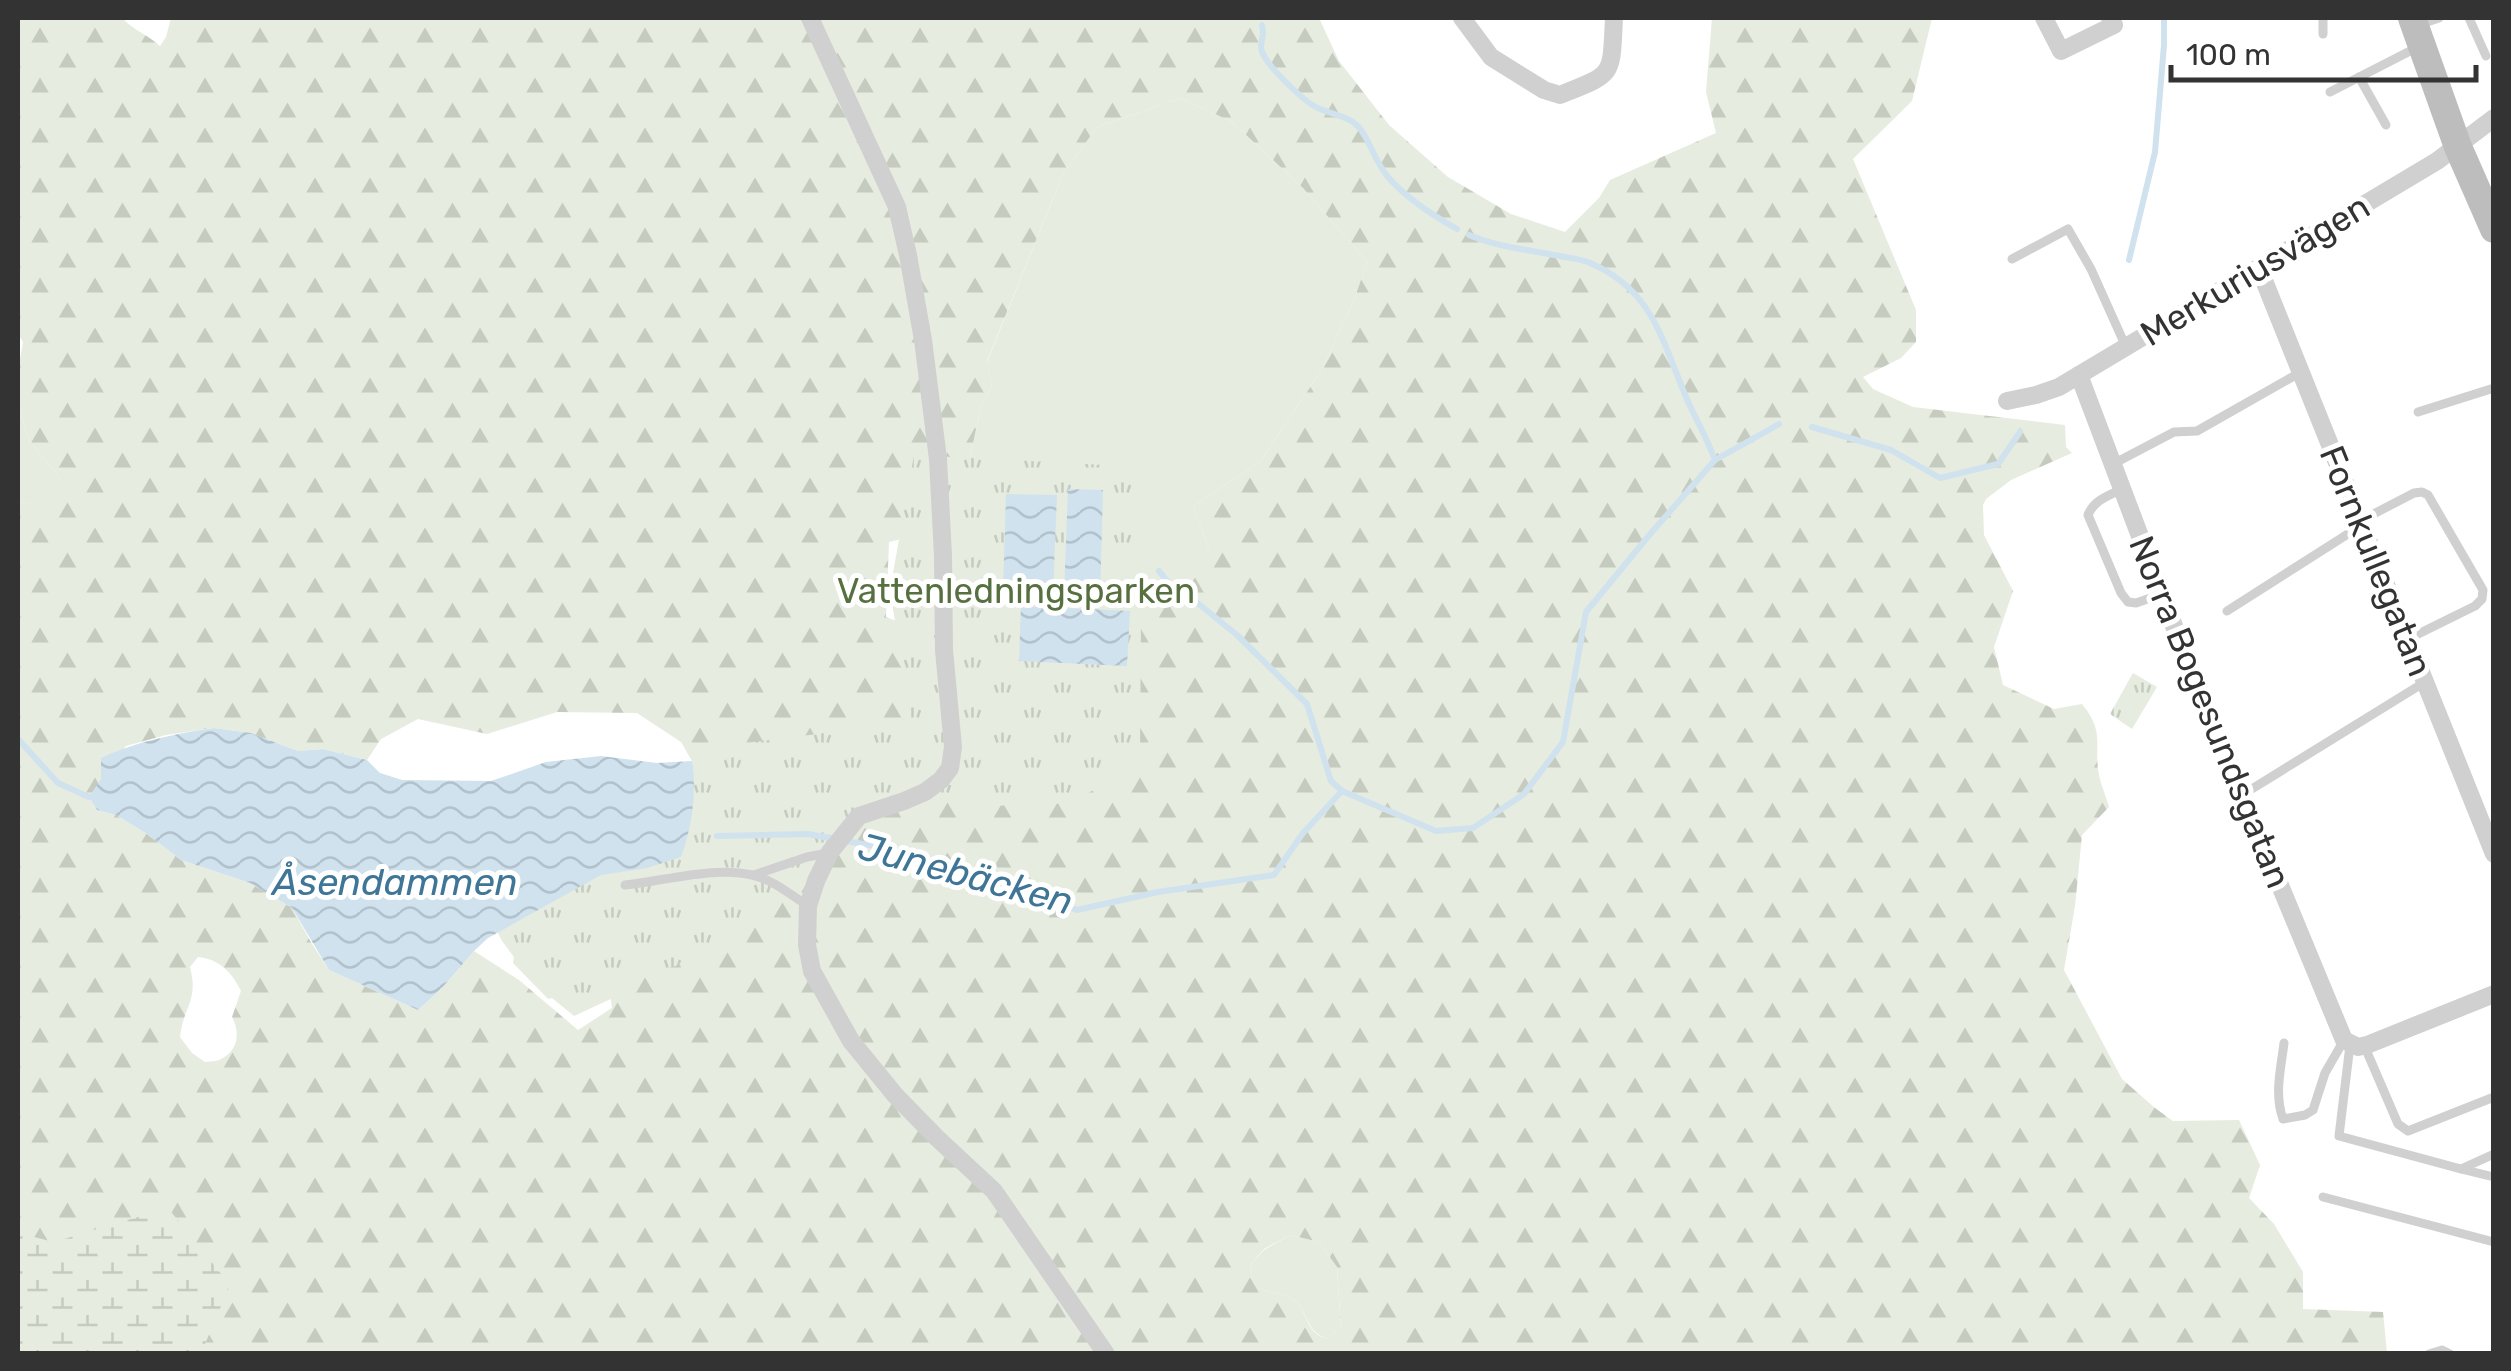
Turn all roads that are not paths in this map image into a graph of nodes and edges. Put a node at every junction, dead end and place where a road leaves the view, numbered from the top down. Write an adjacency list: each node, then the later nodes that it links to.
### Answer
1 (810, 18): 33 (street)
2 (1462, 18): 3 (street)
3 (1614, 18)
4 (2044, 18): 5 (street)
5 (2110, 18)
6 (2323, 18): 9 (lane)
7 (2469, 18): 10 (lane)
8 (2422, 26): 11 (lane); 15 (street)
9 (2323, 34)
10 (2486, 56)
11 (2359, 78): 12 (lane); 14 (lane)
12 (2330, 92)
13 (2494, 118): 15 (street, Merkuriusvägen)
14 (2386, 125)
15 (2458, 147): 16 (street); 18 (street, Merkuriusvägen)
16 (2494, 229)
17 (2012, 260): 19 (lane)
18 (2259, 268): 19 (street, Merkuriusvägen); 20 (street, Fornkullegatan)
19 (2126, 347): 21 (street, Merkuriusvägen)
20 (2301, 372): 25 (lane); 27 (street, Fornkullegatan)
21 (2079, 375): 23 (street, Merkuriusvägen); 25 (street, Norra Bogesundsgatan)
22 (2494, 388): 24 (lane)
23 (2007, 401)
24 (2418, 412)
25 (2113, 464): 26 (street, Norra Bogesundsgatan)
26 (2122, 490): 28 (street, Norra Bogesundsgatan); 28 (lane)
27 (2361, 523): 29 (lane); 30 (street, Fornkullegatan); 30 (lane)
28 (2162, 594): 32 (street, Norra Bogesundsgatan)
29 (2227, 611)
30 (2408, 640): 31 (street, Fornkullegatan)
31 (2424, 682): 32 (lane); 34 (street, Fornkullegatan)
32 (2242, 795): 40 (street, Norra Bogesundsgatan)
33 (830, 852): 35 (lane); 37 (street)
34 (2494, 854)
35 (754, 875): 36 (lane); 37 (lane)
36 (625, 885)
37 (808, 906): 47 (street)
38 (2494, 994): 40 (street)
39 (2284, 1043): 40 (lane)
40 (2353, 1043): 41 (lane); 43 (lane)
41 (2494, 1096)
42 (2494, 1154): 43 (lane)
43 (2461, 1169): 44 (lane)
44 (2494, 1176)
45 (2323, 1198): 46 (lane)
46 (2494, 1242)
47 (1106, 1354)
48 (2429, 1354): 49 (lane)
49 (2450, 1354)

